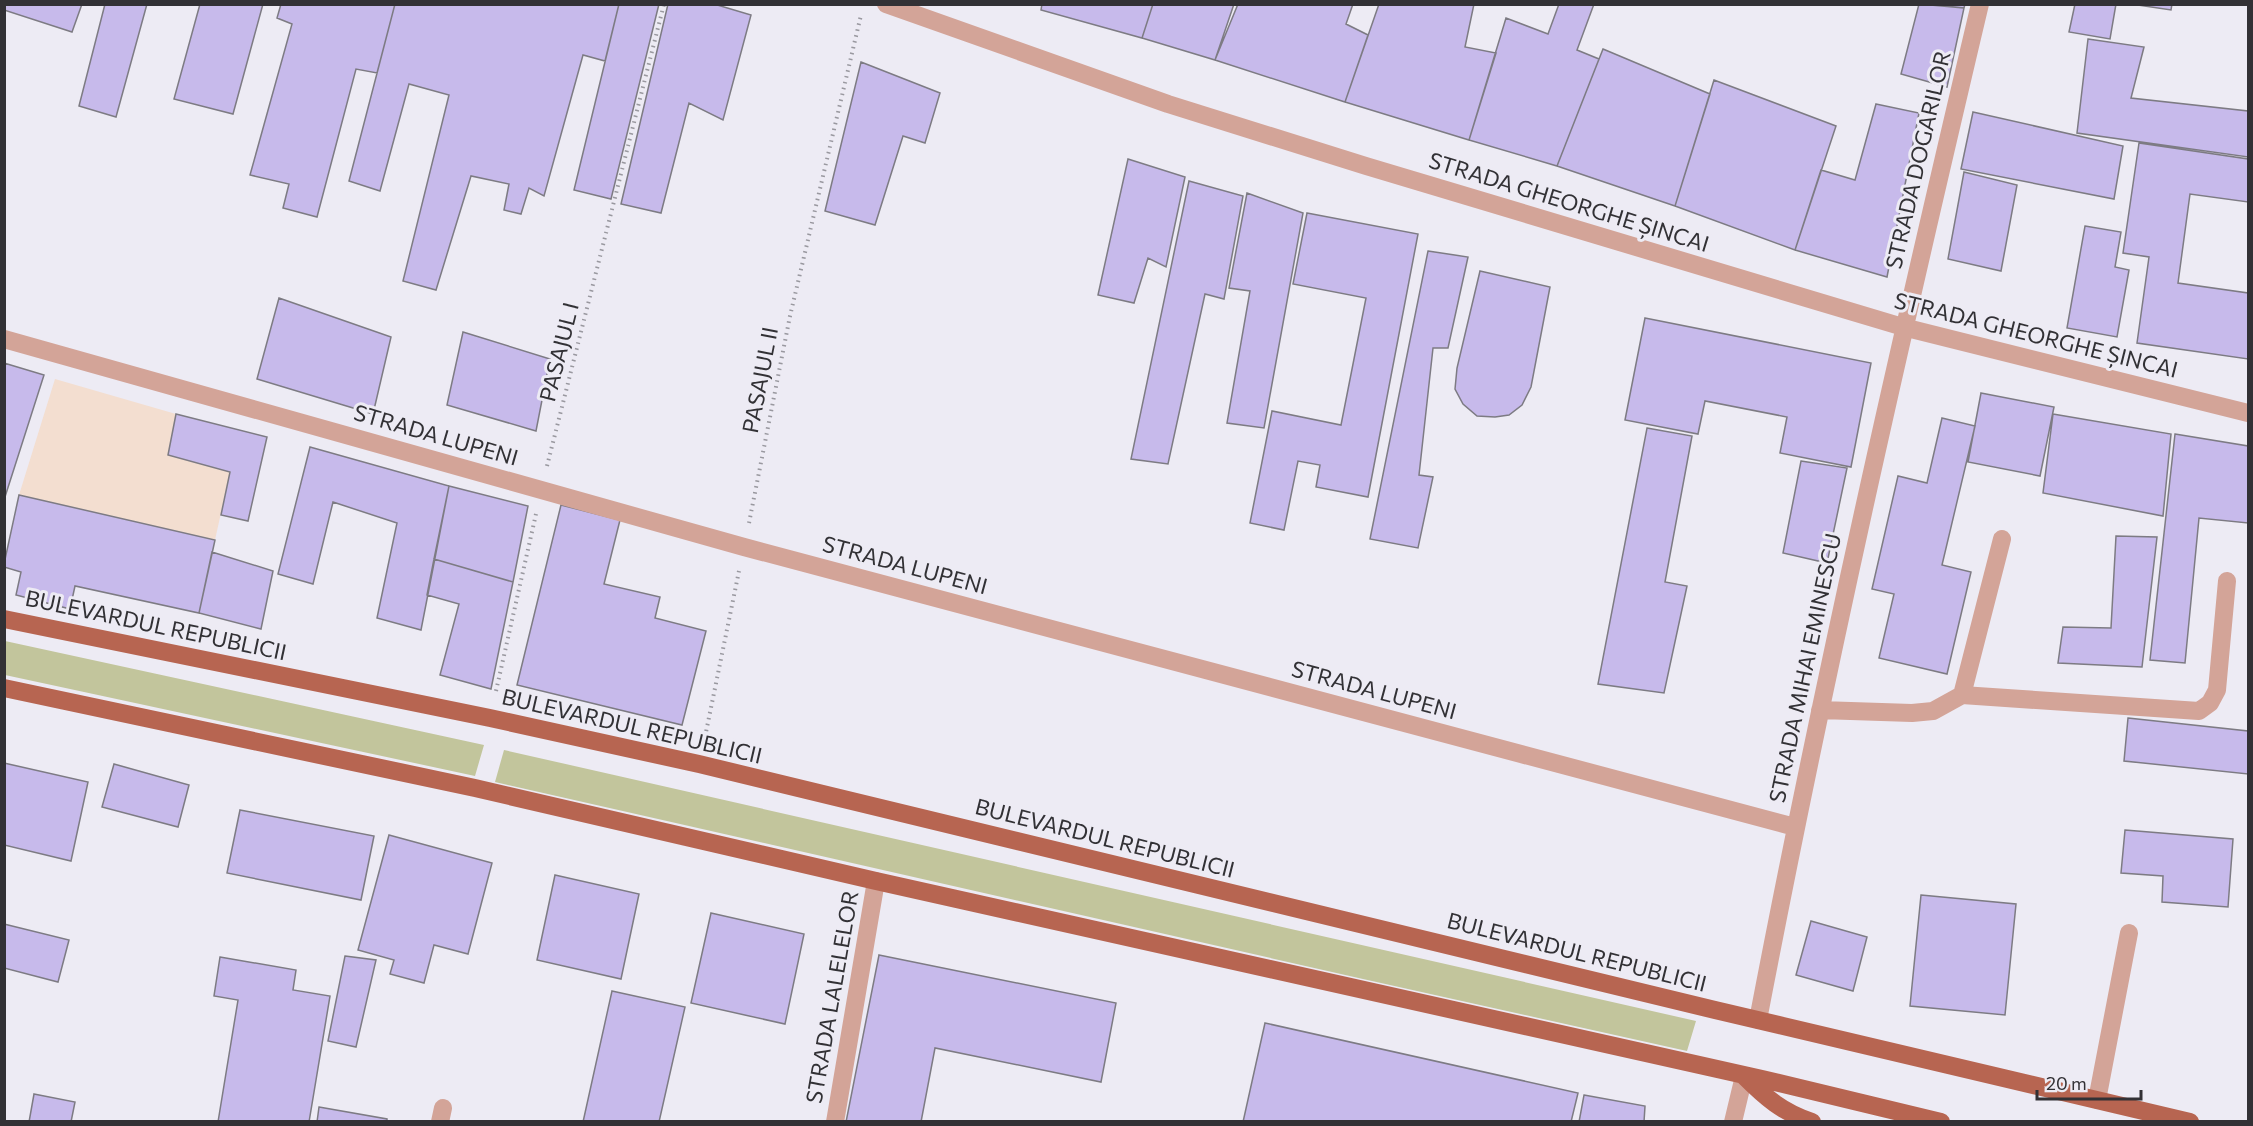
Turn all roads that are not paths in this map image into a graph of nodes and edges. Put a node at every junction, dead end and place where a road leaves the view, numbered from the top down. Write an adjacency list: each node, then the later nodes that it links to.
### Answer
1 (886, 4): 3 (street, STRADA GHEORGHE ȘINCAI)
2 (1980, 4): 3 (street, STRADA DOGARILOR)
3 (1904, 327): 5 (street, STRADA GHEORGHE ȘINCAI); 11 (street, STRADA MIHAI EMINESCU)
4 (4, 339): 12 (street, STRADA LUPENI)
5 (2248, 413)
6 (2002, 539): 10 (street)
7 (2227, 581): 10 (street)
8 (4, 619): 15 (main road, BULEVARDUL REPUBLICII)
9 (4, 688): 13 (main road)
10 (1962, 695): 11 (street)
11 (1820, 710): 12 (street, STRADA MIHAI EMINESCU)
12 (1795, 826): 15 (street, STRADA MIHAI EMINESCU)
13 (876, 881): 16 (main road); 18 (street, STRADA LALELELOR)
14 (2129, 933): 17 (street)
15 (1758, 1020): 17 (main road, BULEVARDUL REPUBLICII)
16 (1744, 1076): 19 (street); 20 (main road); 21 (main road)
17 (2097, 1100): 22 (main road, BULEVARDUL REPUBLICII)
18 (835, 1122)
19 (1733, 1122)
20 (1812, 1122)
21 (1941, 1122)
22 (2190, 1122)

